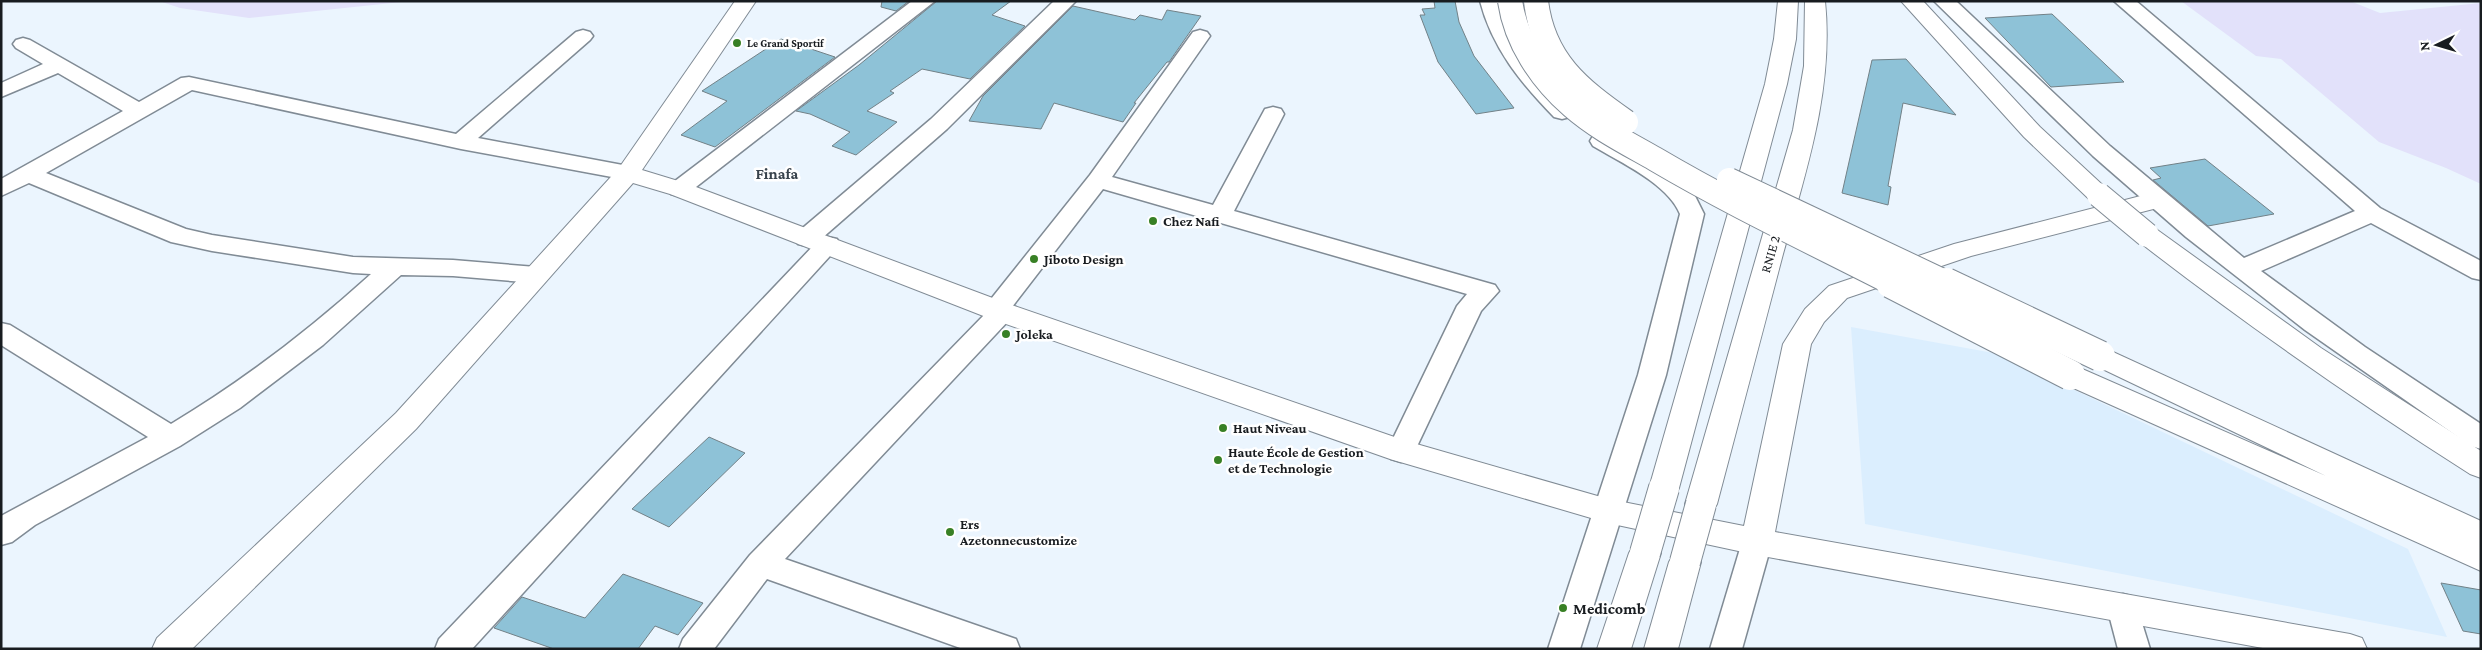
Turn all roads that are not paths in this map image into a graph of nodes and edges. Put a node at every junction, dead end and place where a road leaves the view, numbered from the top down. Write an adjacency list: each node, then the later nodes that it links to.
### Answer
1 (746, 1): 22 (main road)
2 (925, 1): 26 (street)
3 (1066, 1): 30 (street)
4 (1490, 1): 41 (street)
5 (1510, 1): 45 (main road, bridge)
6 (1536, 1): 43 (main road, bridge)
7 (1774, 1): 15 (main road)
8 (1788, 1): 15 (main road)
9 (1815, 1): 54 (main road, RNIE 2 / RNIE 2, bridge)
10 (1911, 1): 40 (main road, bridge)
11 (1944, 1): 27 (street)
12 (2124, 1): 28 (street)
13 (583, 36): 21 (street)
14 (1200, 36): 24 (street)
15 (1785, 39): 53 (main road, bridge)
16 (23, 44): 17 (street)
17 (60, 64): 18 (street); 19 (street)
18 (1, 91)
19 (138, 111): 21 (street); 23 (street)
20 (1273, 114): 29 (street)
21 (461, 142): 22 (street)
22 (628, 173): 26 (main road); 34 (main road)
23 (28, 174): 25 (street); 31 (street)
24 (1098, 180): 29 (street); 35 (street)
25 (1, 189)
26 (679, 189): 30 (main road)
27 (2156, 200): 32 (street); 44 (main road)
28 (2372, 213): 32 (street); 33 (street)
29 (1220, 215): 39 (street)
30 (818, 241): 35 (main road); 49 (street)
31 (393, 268): 34 (street); 37 (street)
32 (2242, 269): 38 (street)
33 (2481, 272)
34 (536, 274): 48 (main road)
35 (999, 311): 39 (main road); 46 (street)
36 (1, 332): 37 (street)
37 (170, 437): 42 (street)
38 (2481, 438)
39 (1401, 451): 41 (main road)
40 (2481, 466)
41 (1608, 511): 44 (main road); 52 (street)
42 (1, 533)
43 (2481, 535)
44 (1757, 542): 47 (main road); 55 (street)
45 (2481, 558)
46 (761, 564): 50 (street); 51 (street)
47 (2123, 607): 56 (street); 57 (main road)
48 (169, 649)
49 (451, 649)
50 (695, 649)
51 (1004, 649)
52 (1564, 649)
53 (1614, 649)
54 (1661, 649)
55 (1726, 649)
56 (2134, 649)
57 (2350, 649)

